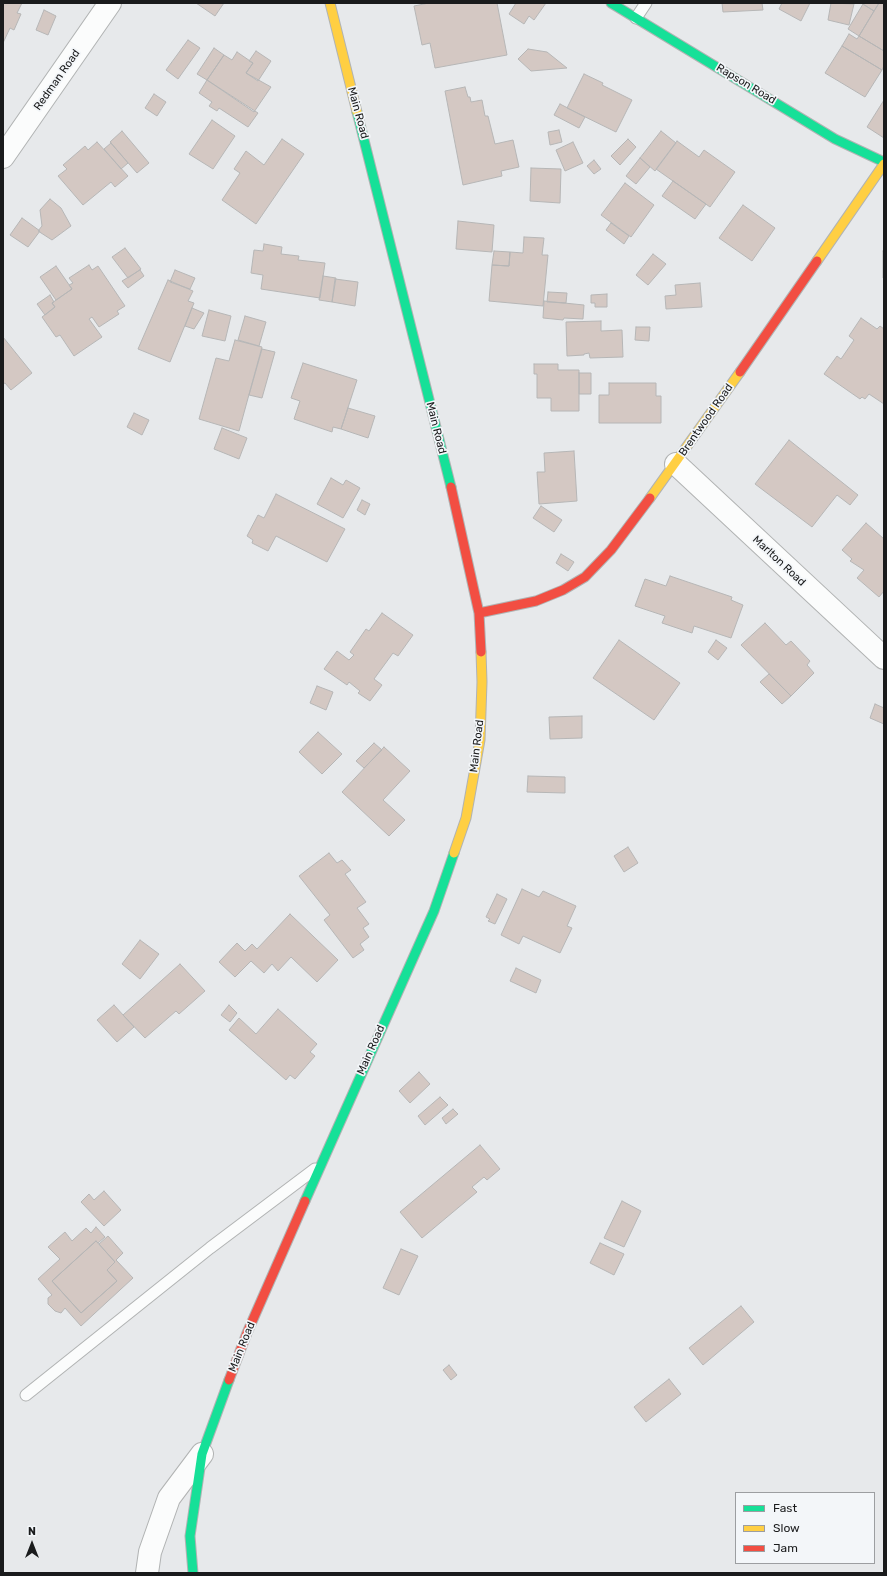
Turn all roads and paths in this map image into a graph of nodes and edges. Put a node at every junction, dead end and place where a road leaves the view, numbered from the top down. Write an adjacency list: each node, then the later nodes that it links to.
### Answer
1 (110, 3): 6 (street, Redman Road)
2 (330, 3): 9 (main road, Main Road)
3 (611, 3): 5 (main road, Rapson Road)
4 (646, 3): 5 (lane)
5 (636, 18): 7 (main road, Rapson Road)
6 (3, 157)
7 (884, 163): 8 (main road, Brentwood Road)
8 (676, 464): 9 (main road, Brentwood Road); 10 (street, Marlton Road)
9 (479, 613): 11 (main road, Main Road)
10 (884, 658)
11 (321, 1164): 12 (lane); 13 (main road, Main Road)
12 (26, 1395)
13 (202, 1454): 14 (street, Main Road); 15 (main road, Main Road)
14 (147, 1573)
15 (192, 1573)

